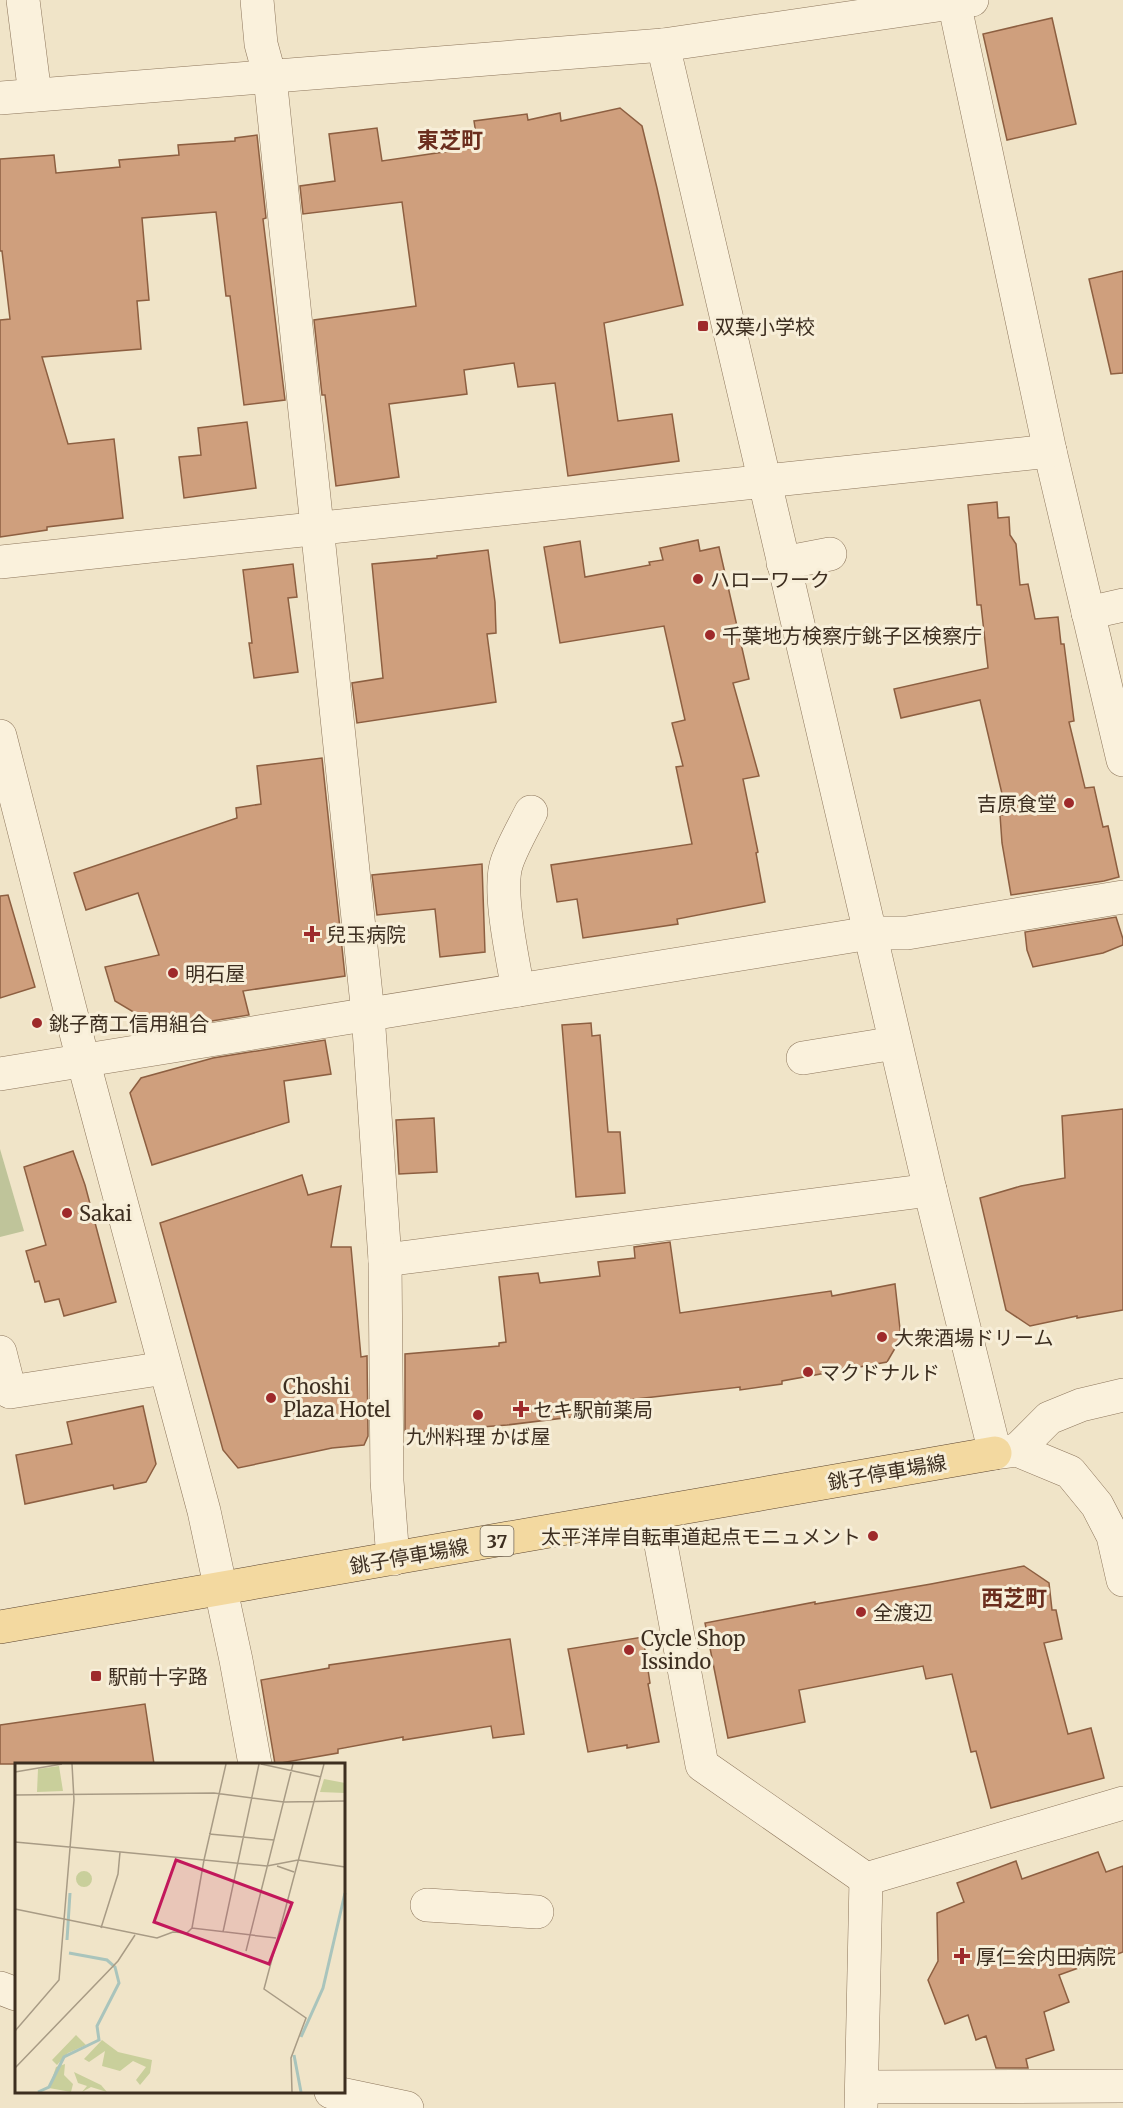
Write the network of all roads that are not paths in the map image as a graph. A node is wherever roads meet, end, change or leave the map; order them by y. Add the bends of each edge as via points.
1 (23, 0) edge
2 (257, 0) edge
3 (963, 1) edge
4 (663, 45) junction
5 (270, 77) junction
6 (35, 95) junction
7 (0, 98) edge
8 (1050, 451) junction
9 (764, 481) junction
10 (316, 528) junction
11 (830, 554) dead end
12 (0, 562) edge
13 (783, 563) junction
14 (1123, 605) edge
15 (1088, 614) junction
16 (0, 736) edge
17 (1123, 760) edge
18 (531, 812) dead end
19 (1123, 897) edge
20 (870, 933) junction
21 (518, 990) junction
22 (368, 1014) junction
23 (895, 1043) junction
24 (803, 1058) dead end
25 (82, 1060) junction
26 (0, 1074) edge
27 (930, 1190) junction
28 (385, 1260) junction
29 (0, 1352) edge
30 (165, 1368) junction
31 (1123, 1395) edge
32 (1006, 1452) junction
33 (655, 1513) junction
34 (393, 1559) junction
35 (1123, 1580) edge
36 (221, 1589) junction
37 (0, 1628) edge
38 (255, 1763) edge
39 (1123, 1803) edge
40 (866, 1878) junction
41 (427, 1905) dead end
42 (537, 1912) dead end
43 (0, 1988) edge
44 (15, 1994) edge
45 (1123, 2086) edge
46 (315, 2093) edge
47 (340, 2093) edge
48 (862, 2097) edge
49 (319, 2108) edge
50 (407, 2108) edge

1 - 6 street
2 - 5 street via 261,44
3 - 4 street
3 - 8 street
4 - 5 street
4 - 9 street
5 - 6 street
5 - 10 street
6 - 7 street
8 - 9 street
8 - 15 street
9 - 10 street
9 - 13 street
10 - 12 street
10 - 22 street
11 - 13 street
13 - 20 street
14 - 15 street
15 - 17 street
16 - 25 street
18 - 21 street via 506,862 503,878
19 - 20 street via 907,933
20 - 21 street
20 - 23 street
21 - 22 street
22 - 25 street
22 - 28 street
23 - 24 street
23 - 27 street
25 - 26 street
25 - 30 street
27 - 28 street
27 - 32 street
28 - 34 street via 387,1481
29 - 30 street via 10,1392
30 - 36 street
31 - 32 street via 1048,1418
32 - 33 main road, 銚子停車場線 / 37
32 - 35 street via 1070,1472 1097,1505 1113,1536
33 - 34 main road, 銚子停車場線 / 37
33 - 40 street via 702,1765
34 - 36 main road, 銚子停車場線 / 37
36 - 37 main road, 銚子停車場線 / 37
36 - 38 street
39 - 40 street
40 - 48 street
41 - 42 street
43 - 44 street
45 - 48 street
46 - 49 street
47 - 50 street

